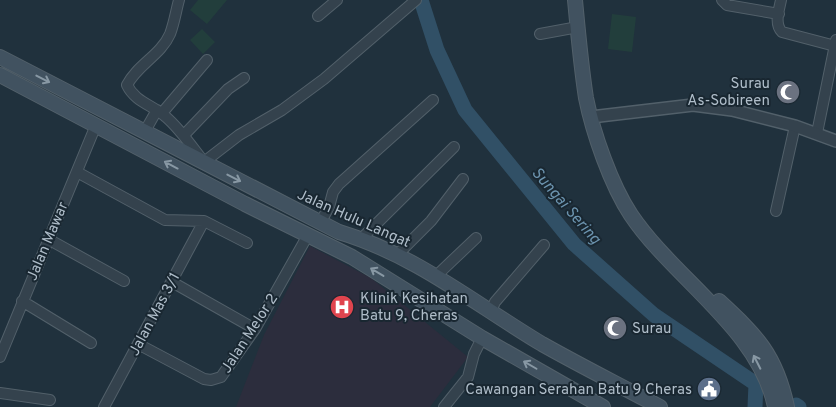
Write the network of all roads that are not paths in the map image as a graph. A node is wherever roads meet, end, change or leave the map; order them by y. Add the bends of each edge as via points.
1 (179, 0) edge
2 (337, 0) edge
3 (574, 0) edge
4 (722, 0) edge
5 (781, 0) edge
6 (408, 4) edge
7 (779, 14) junction
8 (318, 16) dead end
9 (578, 27) junction
10 (540, 34) dead end
11 (835, 43) edge
12 (0, 57) edge
13 (207, 60) dead end
14 (0, 75) edge
15 (244, 78) dead end
16 (433, 100) dead end
17 (159, 112) junction
18 (591, 117) junction
19 (96, 125) junction
20 (794, 126) junction
21 (145, 131) junction
22 (817, 133) junction
23 (184, 135) junction
24 (836, 141) edge
25 (454, 147) dead end
26 (204, 162) junction
27 (77, 172) junction
28 (463, 179) dead end
29 (776, 211) dead end
30 (204, 221) junction
31 (320, 223) junction
32 (308, 235) junction
33 (476, 238) dead end
34 (48, 239) junction
35 (361, 239) junction
36 (654, 242) junction
37 (247, 243) dead end
38 (544, 245) dead end
39 (397, 255) junction
40 (436, 276) junction
41 (124, 281) dead end
42 (172, 282) junction
43 (22, 301) junction
44 (491, 311) junction
45 (254, 329) junction
46 (482, 338) junction
47 (91, 343) dead end
48 (138, 344) junction
49 (0, 357) edge
50 (0, 393) edge
51 (50, 400) dead end
52 (105, 406) edge
53 (448, 406) edge
54 (603, 407) edge
55 (660, 407) edge
56 (775, 407) edge
57 (787, 407) edge

1 - 17 street via 170,34 161,48 132,75 127,85 132,94
2 - 8 street
3 - 9 main road
4 - 7 street via 727,5
5 - 7 street
6 - 26 street via 324,80 282,110 238,135
7 - 11 street via 782,32
9 - 10 street
9 - 18 main road
11 - 22 street
12 -> 21 main road, Jalan Hulu Langat
13 - 17 street
14 - 19 main road
15 - 23 street via 228,89
16 - 31 street via 339,184
17 - 21 street
17 - 23 street
18 - 20 street via 693,105 732,110
18 - 36 main road via 622,199
19 - 27 street, Jalan Mawar
32 -> 19 main road
20 - 22 street
20 - 29 street
21 - 26 main road, Jalan Hulu Langat
22 - 24 street
23 - 26 street
25 - 35 street
26 -> 31 main road, Jalan Hulu Langat
27 - 30 street via 164,220
27 - 34 street, Jalan Mawar
28 - 39 street via 431,221
30 - 37 street
30 - 42 street, Jalan Mas 3/1
31 - 35 main road, Jalan Hulu Langat
32 - 45 street, Jalan Melor 2
46 -> 32 main road via 374,270
33 - 40 street
34 - 41 street
34 - 43 street, Jalan Mawar
35 - 39 main road, Jalan Hulu Langat
56 -> 36 main road via 757,359 741,336
36 - 57 main road via 758,339 778,374
38 - 44 street via 495,302
39 - 40 main road, Jalan Hulu Langat
40 - 44 main road, Jalan Hulu Langat
42 - 45 street
42 - 48 street, Jalan Mas 3/1
43 - 47 street
43 - 49 street, Jalan Mawar
44 - 55 main road, Jalan Hulu Langat via 542,344
45 - 48 street, Jalan Melor 2 via 221,377 211,380
46 - 53 street via 468,377
54 -> 46 main road
48 - 52 street, Jalan Mas 3/1
50 - 51 street

